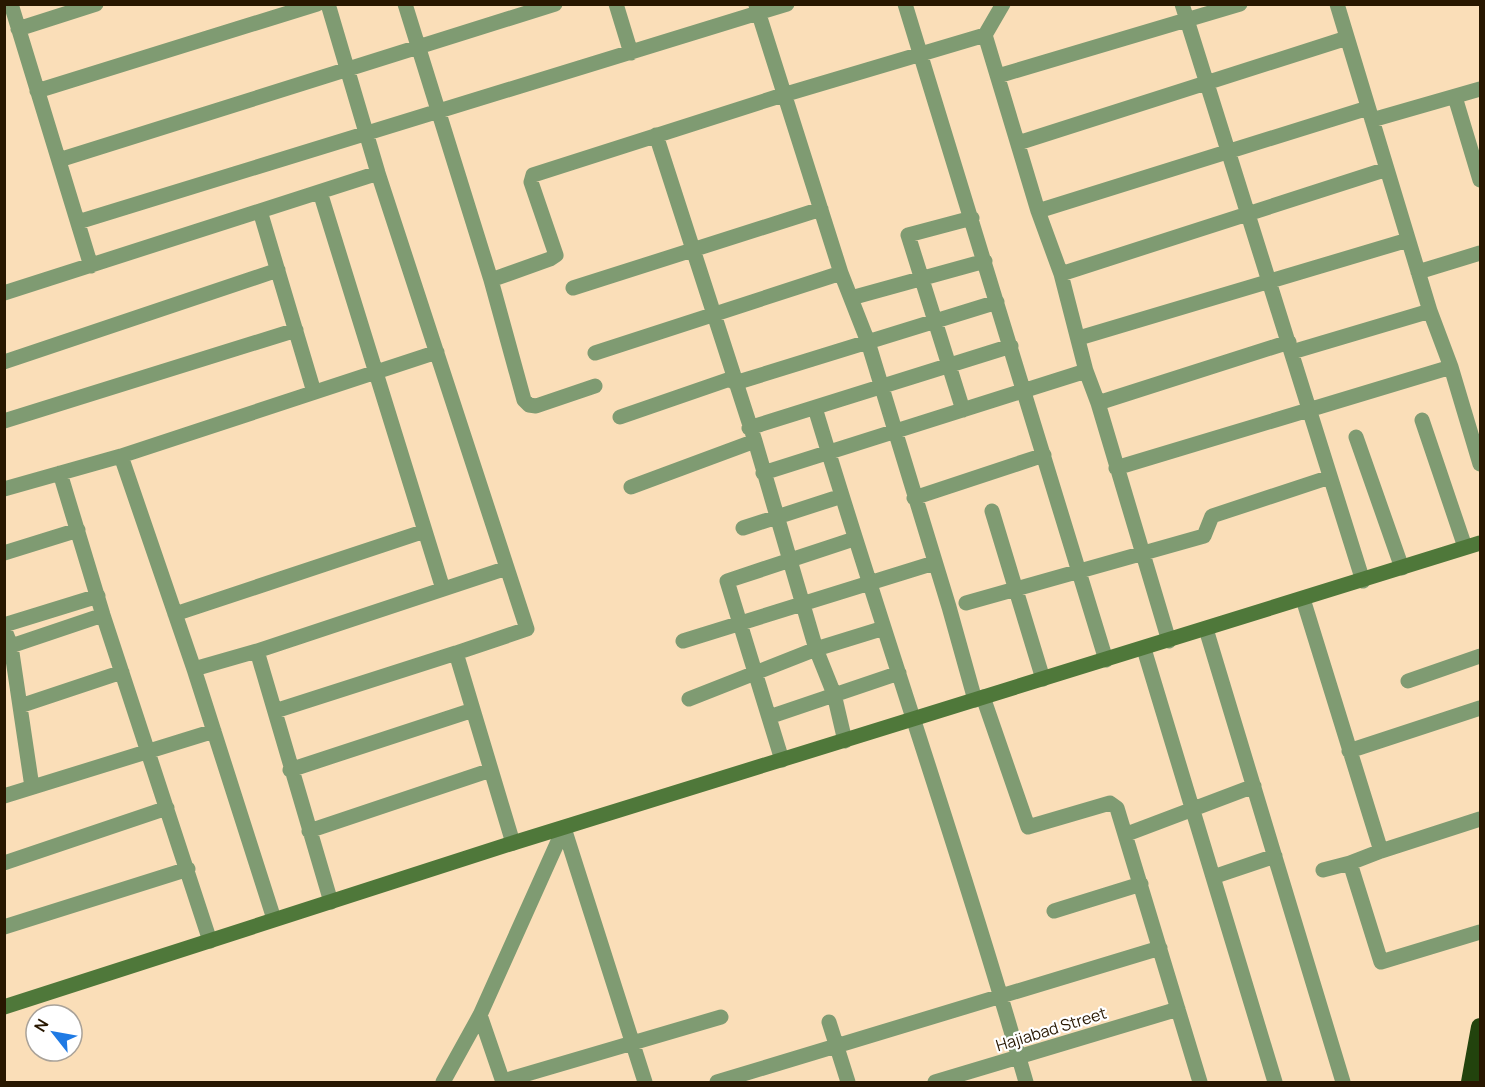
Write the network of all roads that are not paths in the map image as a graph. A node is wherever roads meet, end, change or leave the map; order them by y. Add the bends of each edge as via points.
1 (11, 4) edge
2 (96, 4) edge
3 (317, 4) edge
4 (328, 4) edge
5 (405, 4) edge
6 (555, 4) edge
7 (616, 4) edge
8 (787, 4) edge
9 (905, 4) edge
10 (1003, 4) edge
11 (1182, 4) edge
12 (1240, 4) edge
13 (1337, 4) edge
14 (757, 9) edge
15 (1187, 20) junction
16 (18, 28) junction
17 (985, 34) junction
18 (1347, 38) junction
19 (418, 47) junction
20 (920, 52) junction
21 (631, 53) junction
22 (348, 69) junction
23 (998, 76) junction
24 (1205, 83) junction
25 (1480, 89) edge
26 (38, 91) junction
27 (783, 95) junction
28 (1455, 97) junction
29 (437, 112) junction
30 (1370, 114) junction
31 (367, 133) junction
32 (656, 135) junction
33 (1018, 142) junction
34 (1229, 151) junction
35 (59, 160) junction
36 (1387, 169) junction
37 (378, 173) junction
38 (1480, 180) edge
39 (320, 192) junction
40 (821, 209) junction
41 (260, 211) junction
42 (1038, 211) junction
43 (1248, 214) junction
44 (972, 218) junction
45 (78, 222) junction
46 (1408, 240) junction
47 (693, 250) junction
48 (1480, 253) edge
49 (985, 261) junction
50 (91, 266) junction
51 (278, 270) junction
52 (1418, 272) junction
53 (841, 273) junction
54 (1061, 274) junction
55 (921, 278) junction
56 (491, 280) junction
57 (1269, 280) junction
58 (573, 288) dead end
59 (4, 293) edge
60 (851, 298) junction
61 (997, 302) junction
62 (1430, 311) junction
63 (713, 315) junction
64 (935, 322) junction
65 (296, 330) junction
66 (1079, 338) junction
67 (868, 342) junction
68 (1011, 346) junction
69 (1290, 347) junction
70 (437, 352) junction
71 (595, 353) dead end
72 (4, 362) edge
73 (948, 366) junction
74 (1451, 367) junction
75 (1086, 371) junction
76 (376, 372) junction
77 (734, 380) junction
78 (880, 385) junction
79 (595, 386) dead end
80 (1024, 391) junction
81 (314, 392) junction
82 (1098, 403) junction
83 (815, 408) junction
84 (963, 410) junction
85 (1309, 410) junction
86 (620, 417) dead end
87 (1422, 420) dead end
88 (4, 421) edge
89 (894, 431) junction
90 (752, 434) junction
91 (1356, 437) dead end
92 (828, 451) junction
93 (1044, 455) junction
94 (121, 456) junction
95 (1480, 464) edge
96 (1116, 468) junction
97 (60, 473) junction
98 (763, 473) junction
99 (1330, 477) junction
100 (631, 487) dead end
101 (4, 489) edge
102 (842, 496) junction
103 (914, 498) junction
104 (992, 511) dead end
105 (777, 517) junction
106 (743, 528) dead end
107 (78, 530) junction
108 (425, 531) junction
109 (854, 539) junction
110 (1480, 543) edge
111 (1465, 548) junction
112 (4, 553) edge
113 (1142, 554) junction
114 (790, 562) junction
115 (934, 563) junction
116 (507, 567) junction
117 (1402, 568) junction
118 (1079, 572) junction
119 (1363, 581) junction
120 (869, 584) junction
121 (1016, 588) junction
122 (443, 589) junction
123 (98, 596) junction
124 (1303, 600) junction
125 (966, 603) dead end
126 (804, 604) junction
127 (176, 614) junction
128 (103, 615) junction
129 (741, 623) junction
130 (4, 626) edge
131 (884, 628) junction
132 (1206, 630) junction
133 (683, 641) dead end
134 (1169, 641) junction
135 (11, 646) junction
136 (816, 649) junction
137 (1144, 649) junction
138 (257, 651) junction
139 (456, 653) junction
140 (1480, 656) edge
141 (1106, 660) junction
142 (194, 669) junction
143 (122, 672) junction
144 (756, 672) junction
145 (898, 673) junction
146 (1043, 679) junction
147 (1408, 681) dead end
148 (834, 694) junction
149 (979, 698) junction
150 (689, 699) dead end
151 (20, 706) junction
152 (1480, 708) edge
153 (473, 710) junction
154 (275, 711) junction
155 (769, 717) junction
156 (914, 720) junction
157 (214, 731) junction
158 (845, 741) junction
159 (1349, 751) junction
160 (149, 752) junction
161 (782, 760) junction
162 (290, 770) junction
163 (491, 770) junction
164 (1254, 786) junction
165 (32, 787) junction
166 (4, 796) edge
167 (167, 808) junction
168 (1193, 810) junction
169 (1480, 819) edge
170 (564, 828) junction
171 (309, 831) junction
172 (1127, 834) junction
173 (513, 843) junction
174 (1381, 851) junction
175 (1275, 856) junction
176 (4, 863) edge
177 (1350, 863) junction
178 (188, 869) junction
179 (1323, 870) dead end
180 (1213, 877) junction
181 (1141, 885) junction
182 (331, 902) junction
183 (1054, 911) dead end
184 (274, 919) junction
185 (4, 927) edge
186 (1480, 932) edge
187 (210, 941) junction
188 (1160, 948) junction
189 (1001, 996) junction
190 (4, 1007) edge
191 (1178, 1009) junction
192 (480, 1015) junction
193 (721, 1017) dead end
194 (830, 1022) dead end
195 (1480, 1027) edge
196 (632, 1043) junction
197 (836, 1045) junction
198 (1019, 1058) junction
199 (503, 1082) edge
200 (443, 1083) edge
201 (645, 1083) edge
202 (717, 1083) edge
203 (848, 1083) edge
204 (935, 1083) edge
205 (1026, 1083) edge
206 (1200, 1083) edge
207 (1275, 1083) edge
208 (1343, 1083) edge
209 (1470, 1083) edge

1 - 16 street
2 - 16 street
3 - 26 street
4 - 22 street
5 - 19 street
6 - 19 street
7 - 21 street
8 - 14 street
9 - 20 street
10 - 17 street
11 - 15 street
12 - 15 street
13 - 18 street
14 - 21 street
14 - 27 street
15 - 23 street
15 - 24 street
16 - 26 street
17 - 20 street
17 - 23 street
18 - 24 street
18 - 30 street
19 - 22 street
19 - 29 street
20 - 27 street
20 - 44 street
21 - 29 street
22 - 31 street
22 - 35 street
23 - 33 street
24 - 33 street
24 - 34 street
25 - 28 street
26 - 35 street
27 - 32 street
27 - 40 street
28 - 30 street
28 - 38 street
29 - 31 street
29 - 56 street
30 - 34 street
30 - 36 street
31 - 37 street
31 - 45 street
32 - 47 street
32 - 56 street via 533,175 531,182 556,255
33 - 42 street
34 - 42 street
34 - 43 street
35 - 45 street
36 - 43 street
36 - 46 street
37 - 39 street
37 - 70 street
39 - 41 street
39 - 76 street
40 - 47 street
40 - 53 street
41 - 50 street
41 - 51 street
42 - 54 street
43 - 54 street
43 - 57 street
44 - 49 street
44 - 55 street via 908,235
45 - 50 street
46 - 52 street
46 - 57 street
47 - 58 street
47 - 63 street
48 - 52 street
49 - 55 street
49 - 61 street
50 - 59 street
51 - 65 street
51 - 72 street
52 - 62 street
53 - 60 street
53 - 63 street
54 - 66 street
55 - 60 street
55 - 64 street
56 - 79 street via 524,400 536,406
57 - 66 street
57 - 69 street
60 - 67 street
61 - 64 street
61 - 68 street
62 - 69 street
62 - 74 street
63 - 71 street
63 - 77 street
64 - 67 street
64 - 73 street
65 - 81 street
65 - 88 street
66 - 75 street
67 - 77 street
67 - 78 street
68 - 73 street
68 - 80 street
69 - 82 street
69 - 85 street
70 - 76 street
70 - 116 street
73 - 78 street
73 - 84 street
74 - 85 street
74 - 95 street
75 - 80 street
75 - 82 street
76 - 81 street
76 - 108 street
77 - 86 street
77 - 90 street
78 - 83 street
78 - 89 street
80 - 84 street
80 - 93 street
81 - 94 street
82 - 96 street
83 - 90 street
83 - 92 street
84 - 89 street
85 - 96 street
85 - 99 street
87 - 111 street
89 - 92 street
89 - 103 street
90 - 98 street
90 - 100 street
91 - 117 street
92 - 98 street
92 - 102 street
93 - 103 street
93 - 118 street
94 - 97 street
94 - 127 street
96 - 113 street
97 - 101 street
97 - 107 street
98 - 105 street
99 - 113 street via 1212,516 1204,536
99 - 119 street
102 - 105 street
102 - 109 street
103 - 115 street
104 - 121 street
105 - 106 street
105 - 114 street
107 - 112 street
107 - 123 street
108 - 122 street
108 - 127 street
109 - 114 street
109 - 120 street
110 - 111 street
111 - 117 street
113 - 118 street
113 - 134 street
114 - 126 street
114 - 129 street via 728,581
115 - 120 street
115 - 149 street
116 - 122 street
116 - 139 street via 527,629
117 - 119 street
118 - 121 street
118 - 141 street
119 - 124 street
120 - 126 street
120 - 131 street
121 - 125 street
121 - 146 street
122 - 138 street
123 - 128 street
123 - 130 street
124 - 132 street
124 - 159 street
126 - 129 street
126 - 136 street
127 - 142 street
128 - 135 street
128 - 143 street
129 - 133 street
129 - 144 street
130 - 135 street
131 - 136 street
131 - 145 street
132 - 134 street
132 - 164 street
134 - 137 street
135 - 151 street
136 - 144 street
136 - 148 street
137 - 141 street
137 - 168 street
138 - 142 street
138 - 154 street
139 - 153 street
139 - 154 street
140 - 147 street
141 - 146 street
142 - 157 street
143 - 151 street
143 - 160 street
144 - 150 street
144 - 155 street
145 - 148 street
145 - 156 street
146 - 149 street
148 - 155 street
148 - 158 street
149 - 156 street
149 - 172 street via 1028,827 1110,803 1117,808
151 - 165 street
152 - 159 street
153 - 162 street
153 - 163 street
154 - 162 street
155 - 161 street
156 - 158 street
156 - 189 street
157 - 160 street
157 - 184 street
158 - 161 street
159 - 174 street
160 - 165 street
160 - 167 street
161 - 170 street
162 - 171 street
163 - 171 street
163 - 173 street
164 - 168 street
164 - 175 street
165 - 166 street
167 - 176 street
167 - 178 street
168 - 172 street
168 - 180 street
169 - 174 street
170 - 173 street
170 - 192 street
170 - 196 street
171 - 182 street
172 - 181 street
173 - 182 street
174 - 177 street
175 - 180 street
175 - 208 street
177 - 179 street
177 - 186 street via 1382,962
178 - 185 street
178 - 187 street
180 - 207 street
181 - 183 street
181 - 188 street
182 - 184 street
184 - 187 street
187 - 190 street
188 - 189 street
188 - 191 street
189 - 197 street
189 - 198 street
191 - 198 street, Hajiabad Street
191 - 206 street
192 - 199 street
192 - 200 street
193 - 196 street
194 - 197 street
195 - 209 highway
196 - 199 street
196 - 201 street
197 - 202 street
197 - 203 street
198 - 204 street, Hajiabad Street
198 - 205 street

